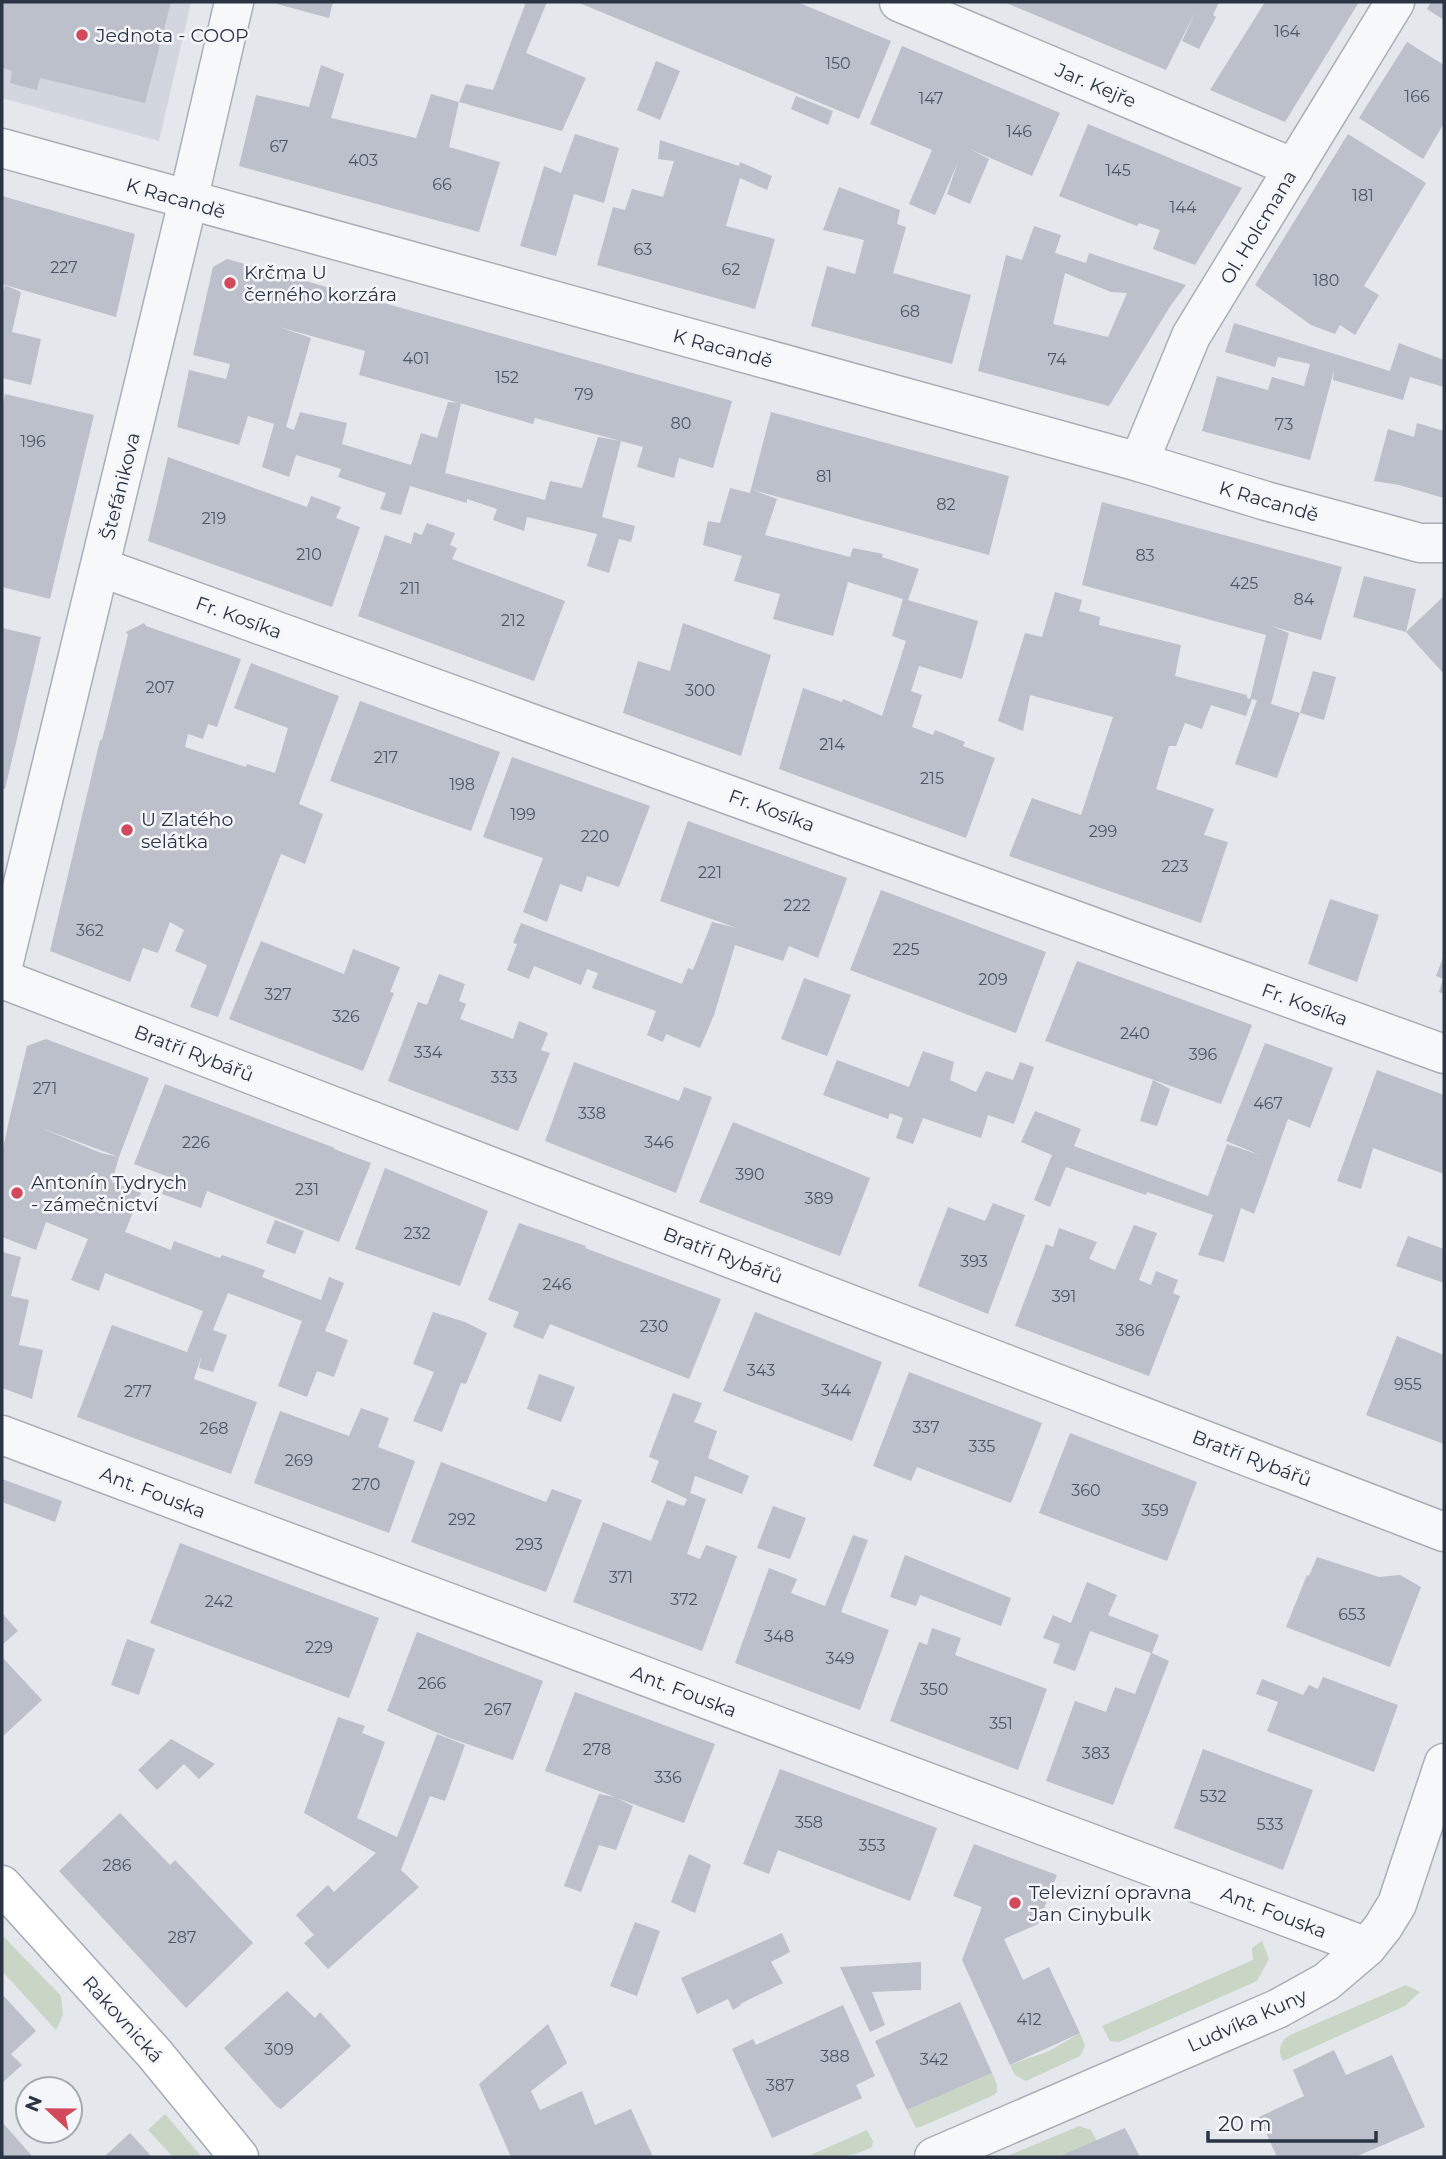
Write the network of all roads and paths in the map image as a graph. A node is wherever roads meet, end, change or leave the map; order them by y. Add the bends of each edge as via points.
1 (234, 2) edge
2 (899, 2) edge
3 (1395, 2) edge
4 (2, 148) edge
5 (1294, 168) junction
6 (188, 201) junction
7 (1139, 462) junction
8 (1444, 543) edge
9 (100, 567) junction
10 (2, 970) edge
11 (2, 979) edge
12 (1444, 1054) edge
13 (2, 1435) edge
14 (1444, 1532) edge
15 (1444, 1763) edge
16 (2, 1885) edge
17 (1367, 1947) junction
18 (239, 2157) edge
19 (934, 2157) edge

1 - 6 street, Štefánikova
2 - 5 street, Jar. Kejře
3 - 5 street, Ol. Holcmana
4 - 6 street, K Racandě
5 - 7 street, Ol. Holcmana via 1191,336
6 - 7 street, K Racandě
6 - 9 street, Štefánikova
7 - 8 street, K Racandě via 1420,543
9 - 10 street, Štefánikova
9 - 12 street, Fr. Kosíka
11 - 14 street, Bratří Rybářů
13 - 17 street, Ant. Fouska
15 - 17 street, Ludvíka Kuny via 1397,1904
16 - 18 main road, Rakovnická via 169,2071
17 - 19 street, Ludvíka Kuny via 1302,1997

